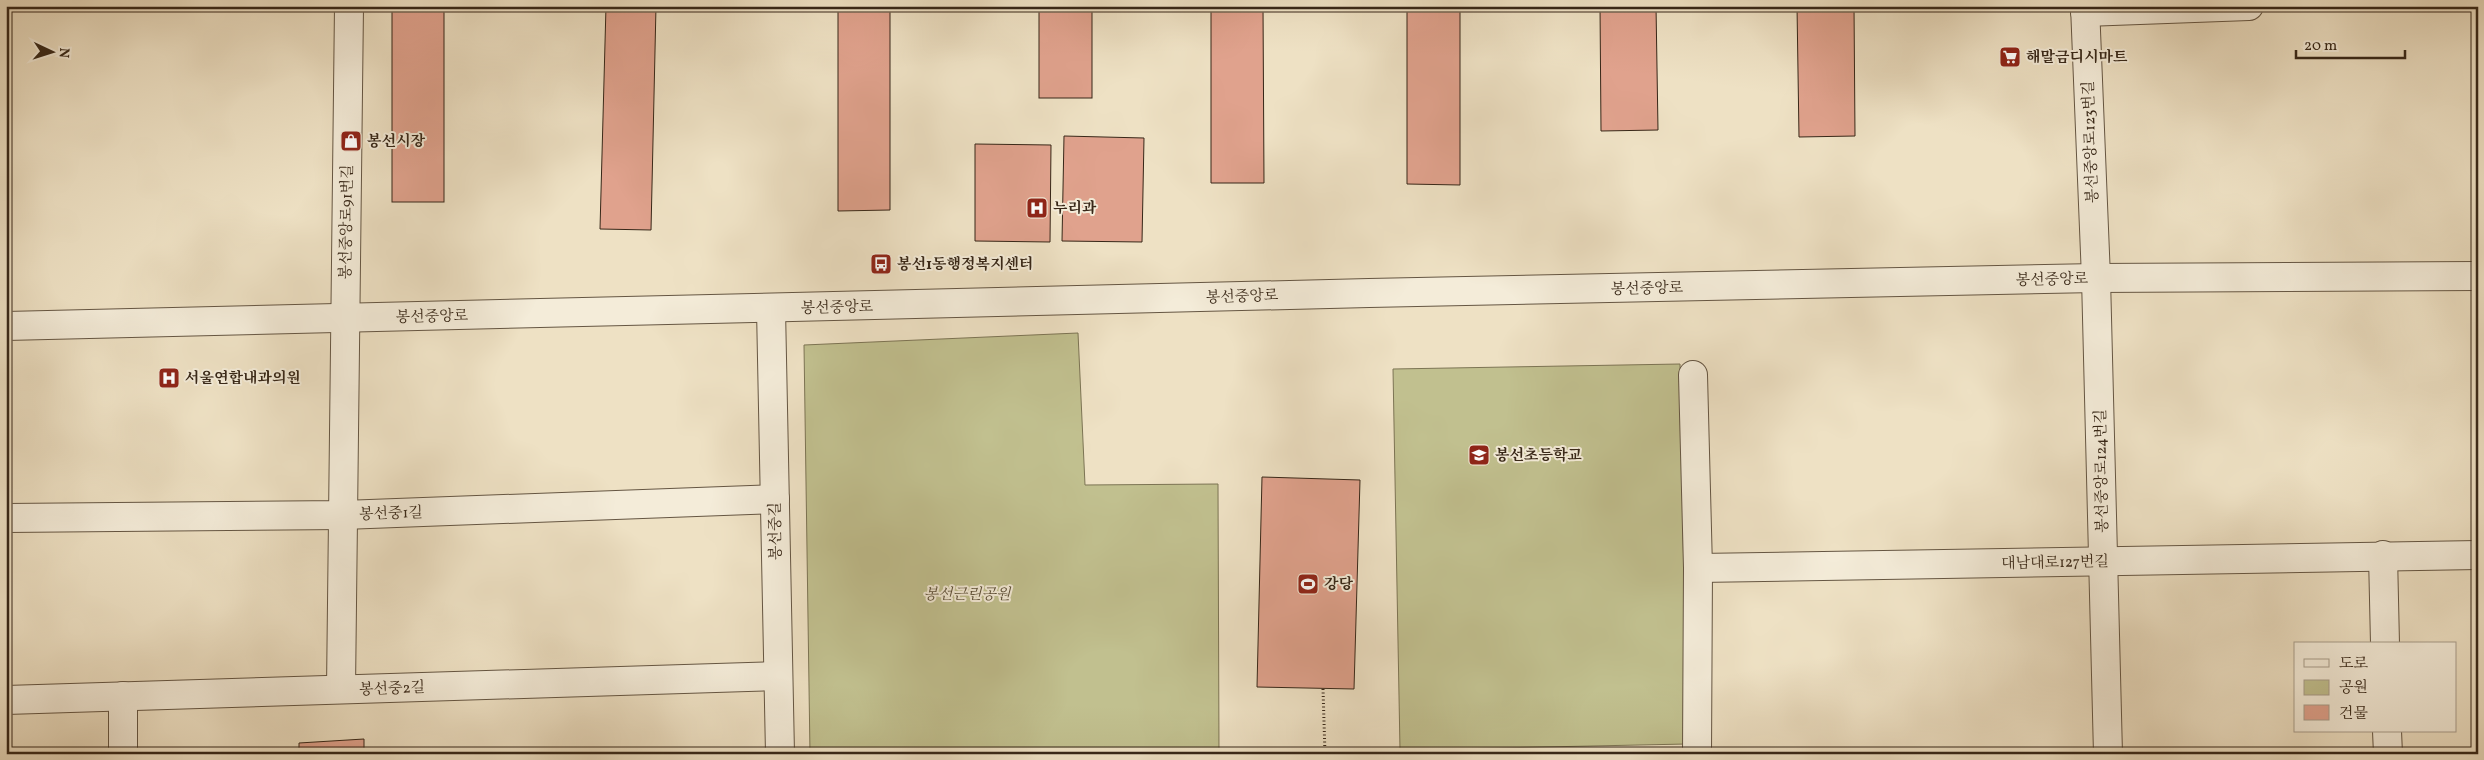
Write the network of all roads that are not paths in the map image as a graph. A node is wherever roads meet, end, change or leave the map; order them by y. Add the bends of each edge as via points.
1 (349, 6) edge
2 (2248, 6) edge
3 (2085, 9) edge
4 (2478, 276) edge
5 (2096, 278) junction
6 (771, 308) junction
7 (345, 318) junction
8 (6, 326) edge
9 (1693, 375) dead end
10 (775, 499) junction
11 (343, 515) junction
12 (6, 518) edge
13 (2383, 555) junction
14 (2478, 555) edge
15 (2103, 561) junction
16 (1698, 568) junction
17 (2385, 642) edge
18 (778, 676) junction
19 (341, 690) junction
20 (123, 696) junction
21 (6, 700) edge
22 (2387, 732) edge
23 (123, 754) edge
24 (780, 754) edge
25 (1697, 754) edge
26 (2108, 754) edge
27 (2388, 754) edge

1 - 7 street, 봉선중앙로91번길
2 - 3 street
3 - 5 street, 봉선중앙로123번길
4 - 5 street, 봉선중앙로
5 - 6 street, 봉선중앙로
5 - 15 street, 봉선중앙로124번길
6 - 7 street, 봉선중앙로
6 - 10 street, 봉선중길
7 - 8 street, 봉선중앙로
7 - 11 street, 봉선중앙로91번길
9 - 16 street
10 - 11 street, 봉선중1길
10 - 18 street, 봉선중길
11 - 12 street, 봉선중1길
11 - 19 street, 봉선중앙로91번길
13 - 14 street, 대남대로127번길
13 - 15 street, 대남대로127번길
13 - 17 street
15 - 16 street, 대남대로127번길
15 - 26 street, 봉선중앙로124번길
16 - 25 street
18 - 19 street, 봉선중2길
18 - 24 street, 봉선중길
19 - 20 street, 봉선중2길
20 - 21 street, 봉선중2길
20 - 23 street
22 - 27 street

